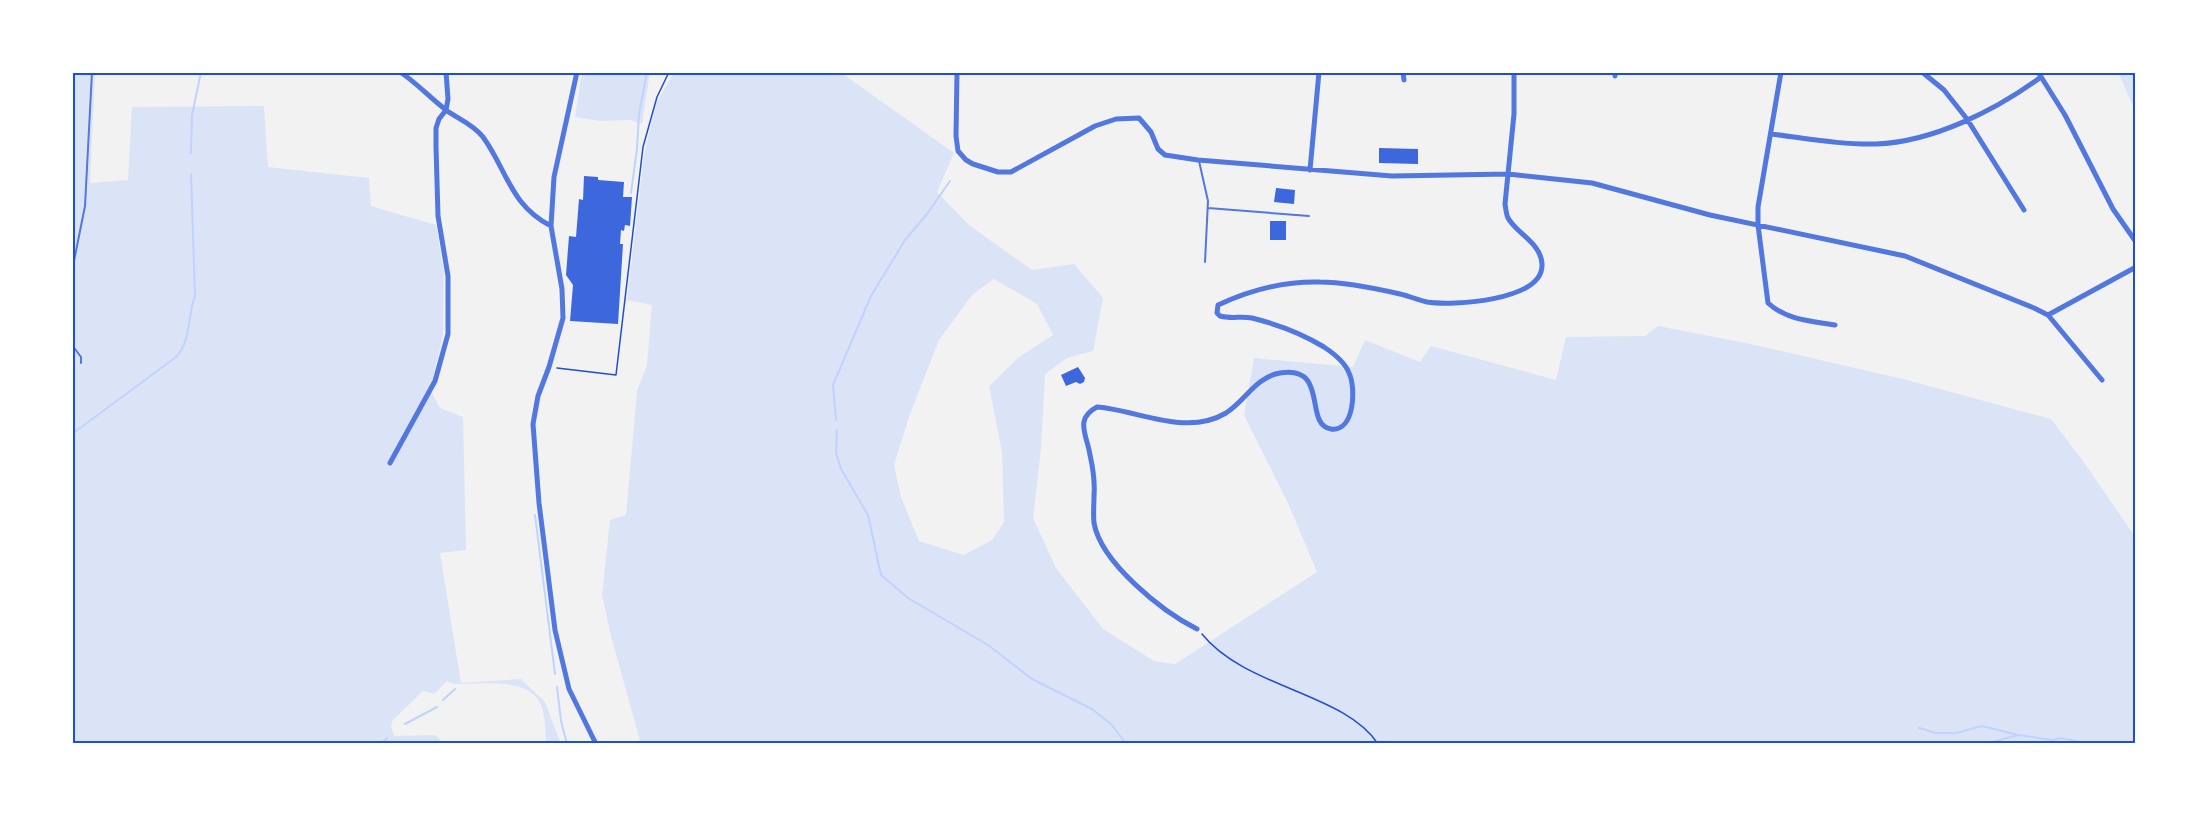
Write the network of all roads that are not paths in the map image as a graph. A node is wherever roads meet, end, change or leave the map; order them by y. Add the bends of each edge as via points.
1 (92, 72) edge
2 (400, 72) edge
3 (446, 72) edge
4 (577, 72) edge
5 (957, 72) edge
6 (1319, 72) edge
7 (1404, 72) edge
8 (1514, 72) edge
9 (1780, 72) edge
10 (1922, 72) edge
11 (2039, 74) edge
12 (1404, 80) dead end
13 (446, 110) junction
14 (1966, 119) junction
15 (1771, 134) junction
16 (1198, 160) junction
17 (1310, 170) junction
18 (1508, 174) junction
19 (1208, 208) junction
20 (2024, 210) dead end
21 (1309, 216) dead end
22 (1758, 225) junction
23 (551, 226) junction
24 (2136, 242) edge
25 (1204, 262) dead end
26 (2136, 267) edge
27 (72, 271) edge
28 (2048, 315) junction
29 (1835, 325) dead end
30 (72, 345) edge
31 (81, 363) dead end
32 (2102, 380) dead end
33 (390, 464) dead end
34 (1197, 629) road end
35 (596, 744) edge

1 - 27 lane via 86,206
2 - 13 street
3 - 13 street
4 - 23 street via 554,177
5 - 16 street via 958,151 966,160 998,172 1011,172 1095,126 1116,119 1139,118 1165,155
6 - 17 street
7 - 12 street
8 - 18 street
9 - 15 street
10 - 14 street via 1944,90
11 - 14 street via 1999,103
11 - 24 street via 2065,115 2113,209
13 - 23 street via 475,128 525,208
13 - 33 street via 436,128 436,147 438,216 448,276 448,334 435,381
14 - 15 street via 1923,137 1877,144
14 - 20 street
15 - 22 street
16 - 17 street
16 - 19 lane
17 - 18 street via 1392,176
18 - 22 street via 1592,183
18 - 34 street via 1507,216 1540,255 1543,266 1530,287 1489,300 1427,302 1347,284 1302,282 1262,288 1218,304 1220,316 1251,318 1276,326 1308,338 1339,358 1349,372 1354,397 1343,425 1331,429 1324,426 1311,384 1295,372 1265,378 1227,413 1197,424 1115,408 1097,407 1086,414 1083,421 1091,456 1094,523 1099,539 1135,585 1166,612
19 - 21 lane
19 - 25 lane
22 - 28 street via 1905,256
22 - 29 street via 1768,303 1787,316
23 - 35 street via 563,318 533,424 539,503 564,671
26 - 28 street
28 - 32 street
30 - 31 lane

